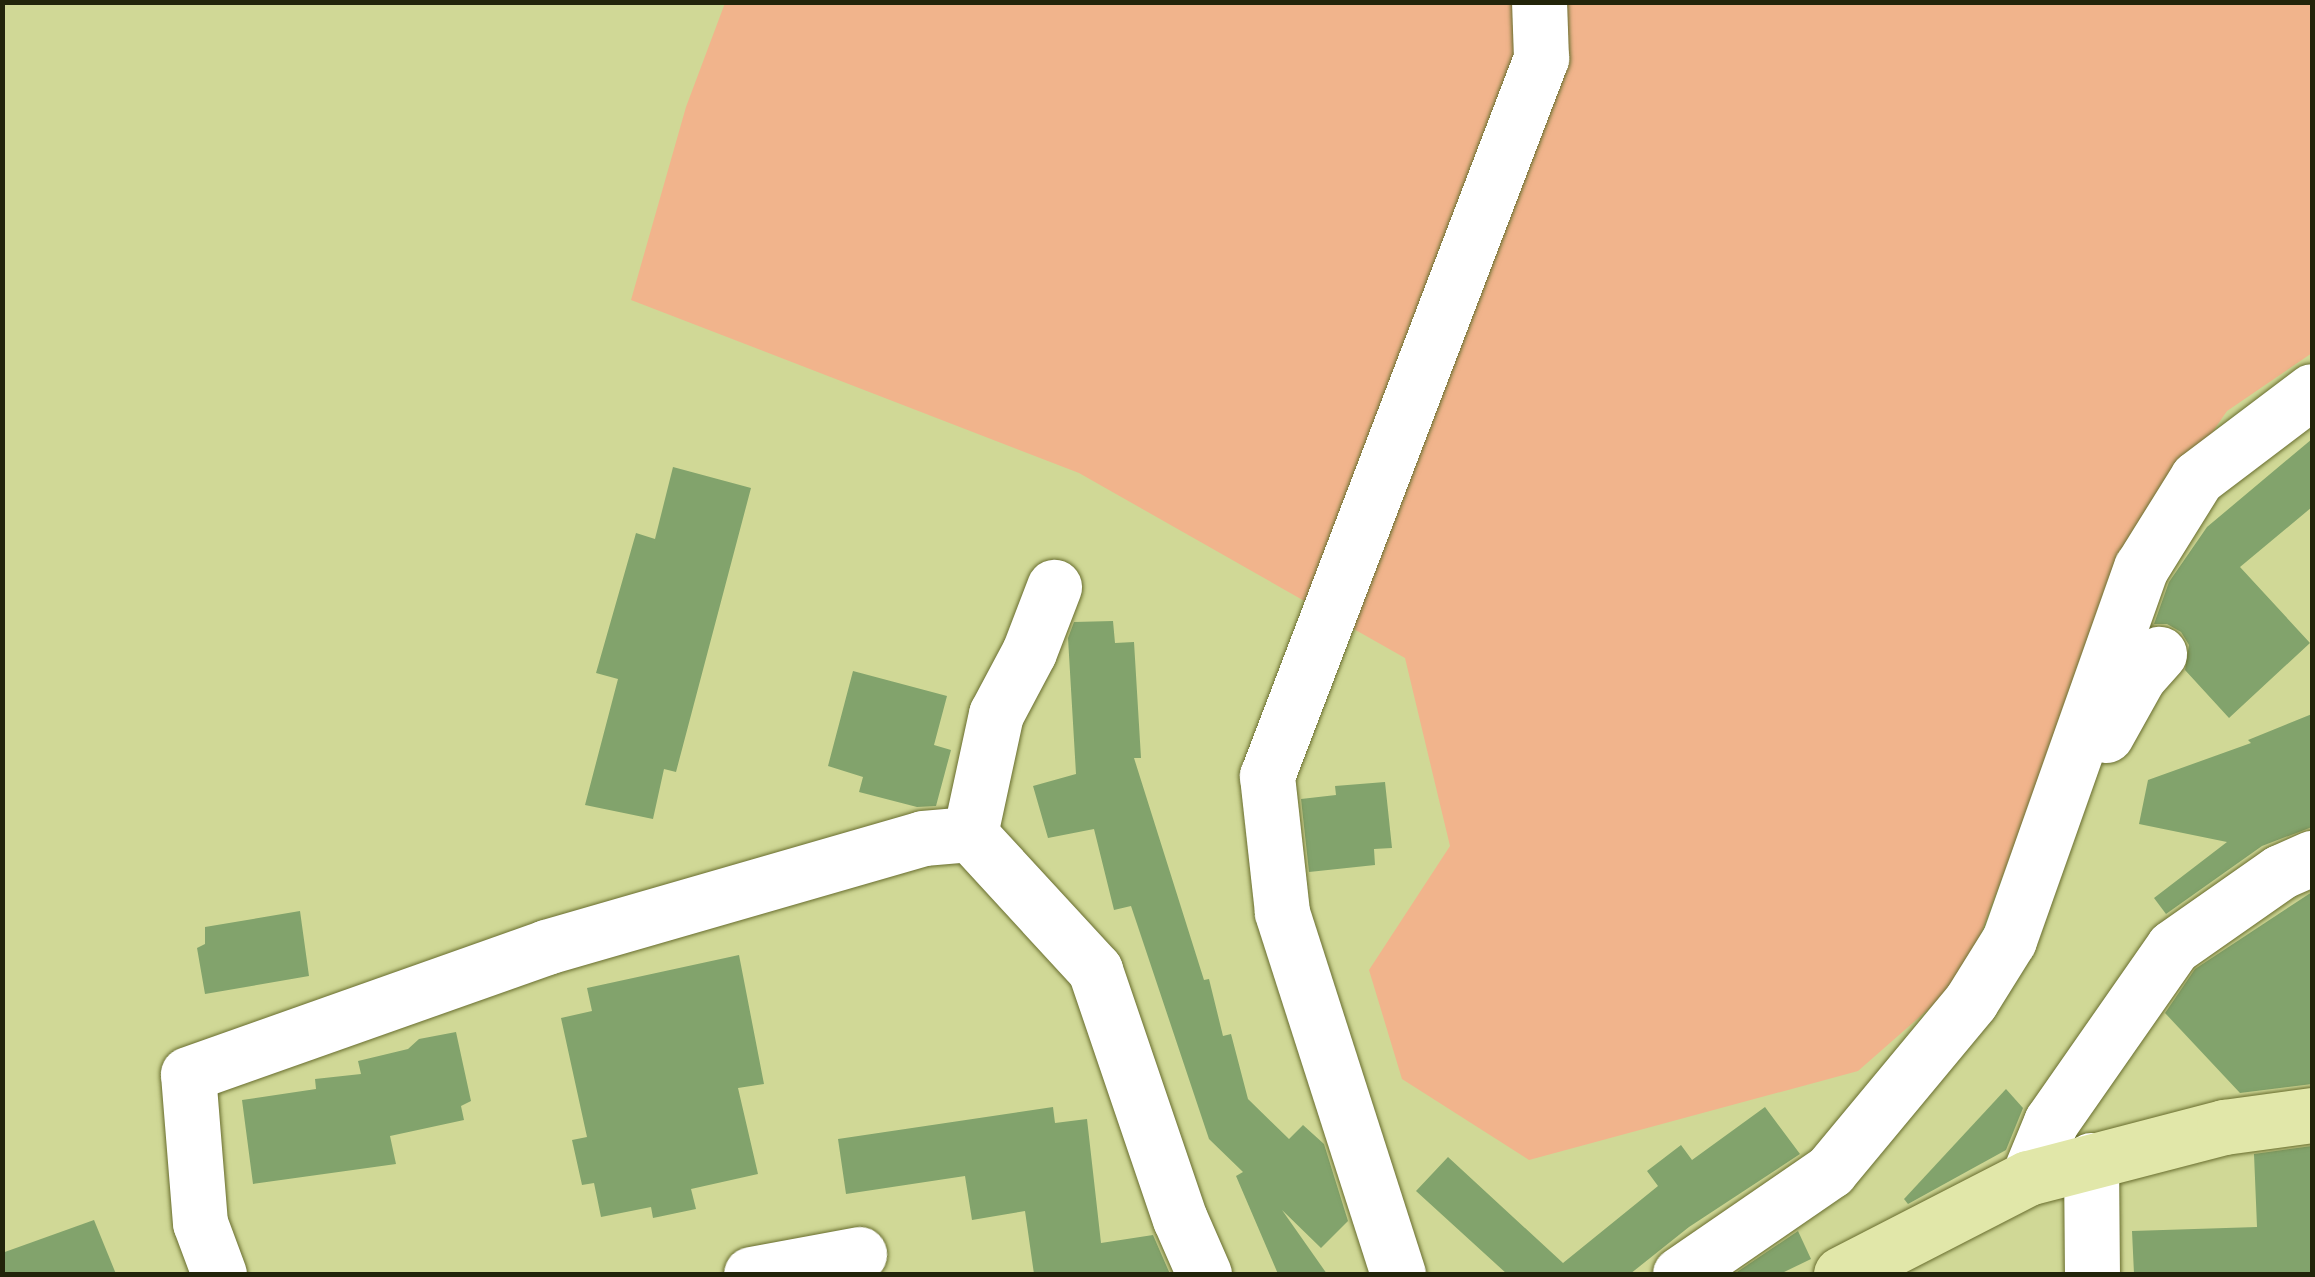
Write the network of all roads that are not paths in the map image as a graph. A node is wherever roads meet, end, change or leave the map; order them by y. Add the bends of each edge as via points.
1 (1540, 2) edge
2 (2312, 391) edge
3 (1054, 587) dead end
4 (2158, 654) dead end
5 (2063, 782) junction
6 (970, 834) junction
7 (2312, 858) edge
8 (2312, 1115) edge
9 (2091, 1160) junction
10 (2028, 1178) junction
11 (859, 1254) dead end
12 (218, 1274) edge
13 (751, 1274) edge
14 (1204, 1274) edge
15 (1398, 1274) edge
16 (1680, 1274) edge
17 (1840, 1274) edge
18 (2092, 1274) edge

1 - 15 street via 1541,58 1267,776 1282,912
2 - 5 street via 2197,478 2140,568
3 - 6 street via 996,714
4 - 5 street via 2106,736
5 - 16 street via 2009,940 1971,1001 1830,1171
6 - 12 street via 924,838 546,947 188,1074 200,1222
6 - 14 street via 1096,970
7 - 10 street via 2280,872 2173,947 2051,1122
8 - 9 main road
9 - 10 main road
9 - 18 street
10 - 17 main road
11 - 13 street

